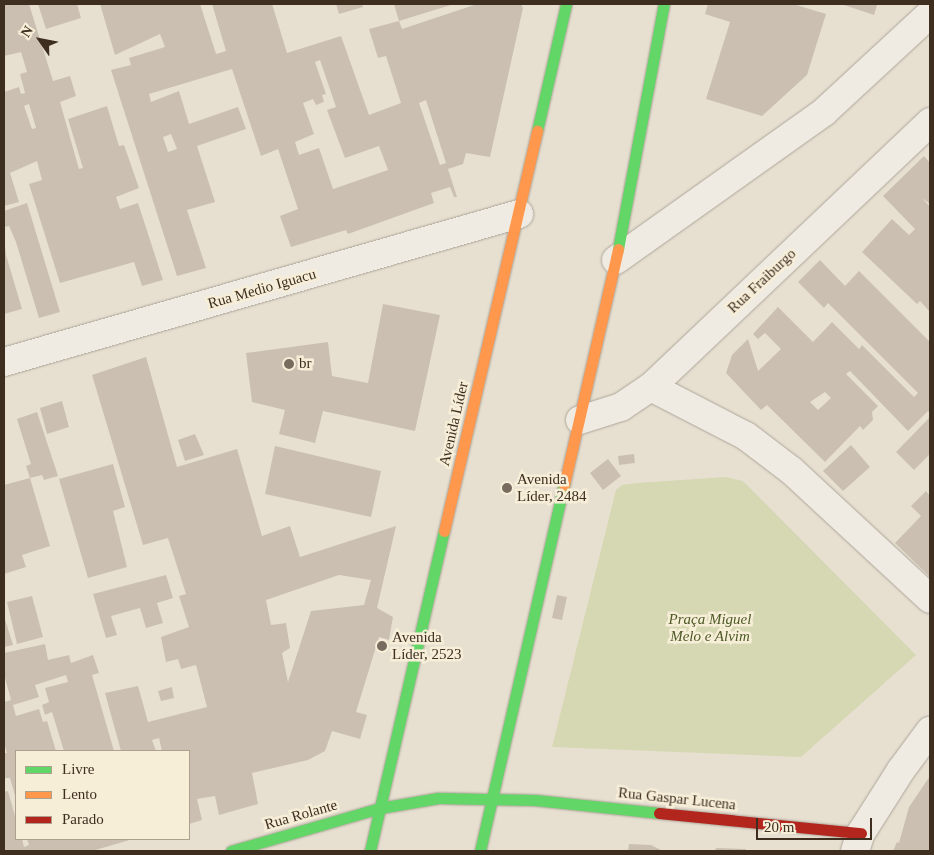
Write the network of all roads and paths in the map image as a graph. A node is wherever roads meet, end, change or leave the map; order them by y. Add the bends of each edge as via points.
1 (566, 4) edge
2 (664, 4) edge
3 (930, 14) edge
4 (930, 122) edge
5 (519, 214) junction
6 (616, 260) junction
7 (4, 362) edge
8 (651, 387) junction
9 (580, 420) junction
10 (930, 600) edge
11 (930, 731) edge
12 (490, 797) junction
13 (380, 808) junction
14 (858, 842) edge
15 (231, 851) edge
16 (370, 851) edge
17 (480, 851) edge

1 - 5 main road, Avenida Líder
2 - 6 main road
3 - 6 street via 824,112
4 - 8 street, Rua Fraiburgo
5 - 7 street, Rua Medio Iguacu
5 - 13 main road, Avenida Líder
6 - 9 main road
8 - 9 street, Rua Fraiburgo via 621,407
8 - 10 street via 746,436 792,471
9 - 12 main road
11 - 14 street via 900,770
12 - 13 main road, Rua Gaspar Lucena via 438,798
12 - 14 main road, Rua Gaspar Lucena
12 - 17 main road
13 - 15 main road, Rua Rolante
13 - 16 main road, Avenida Líder

